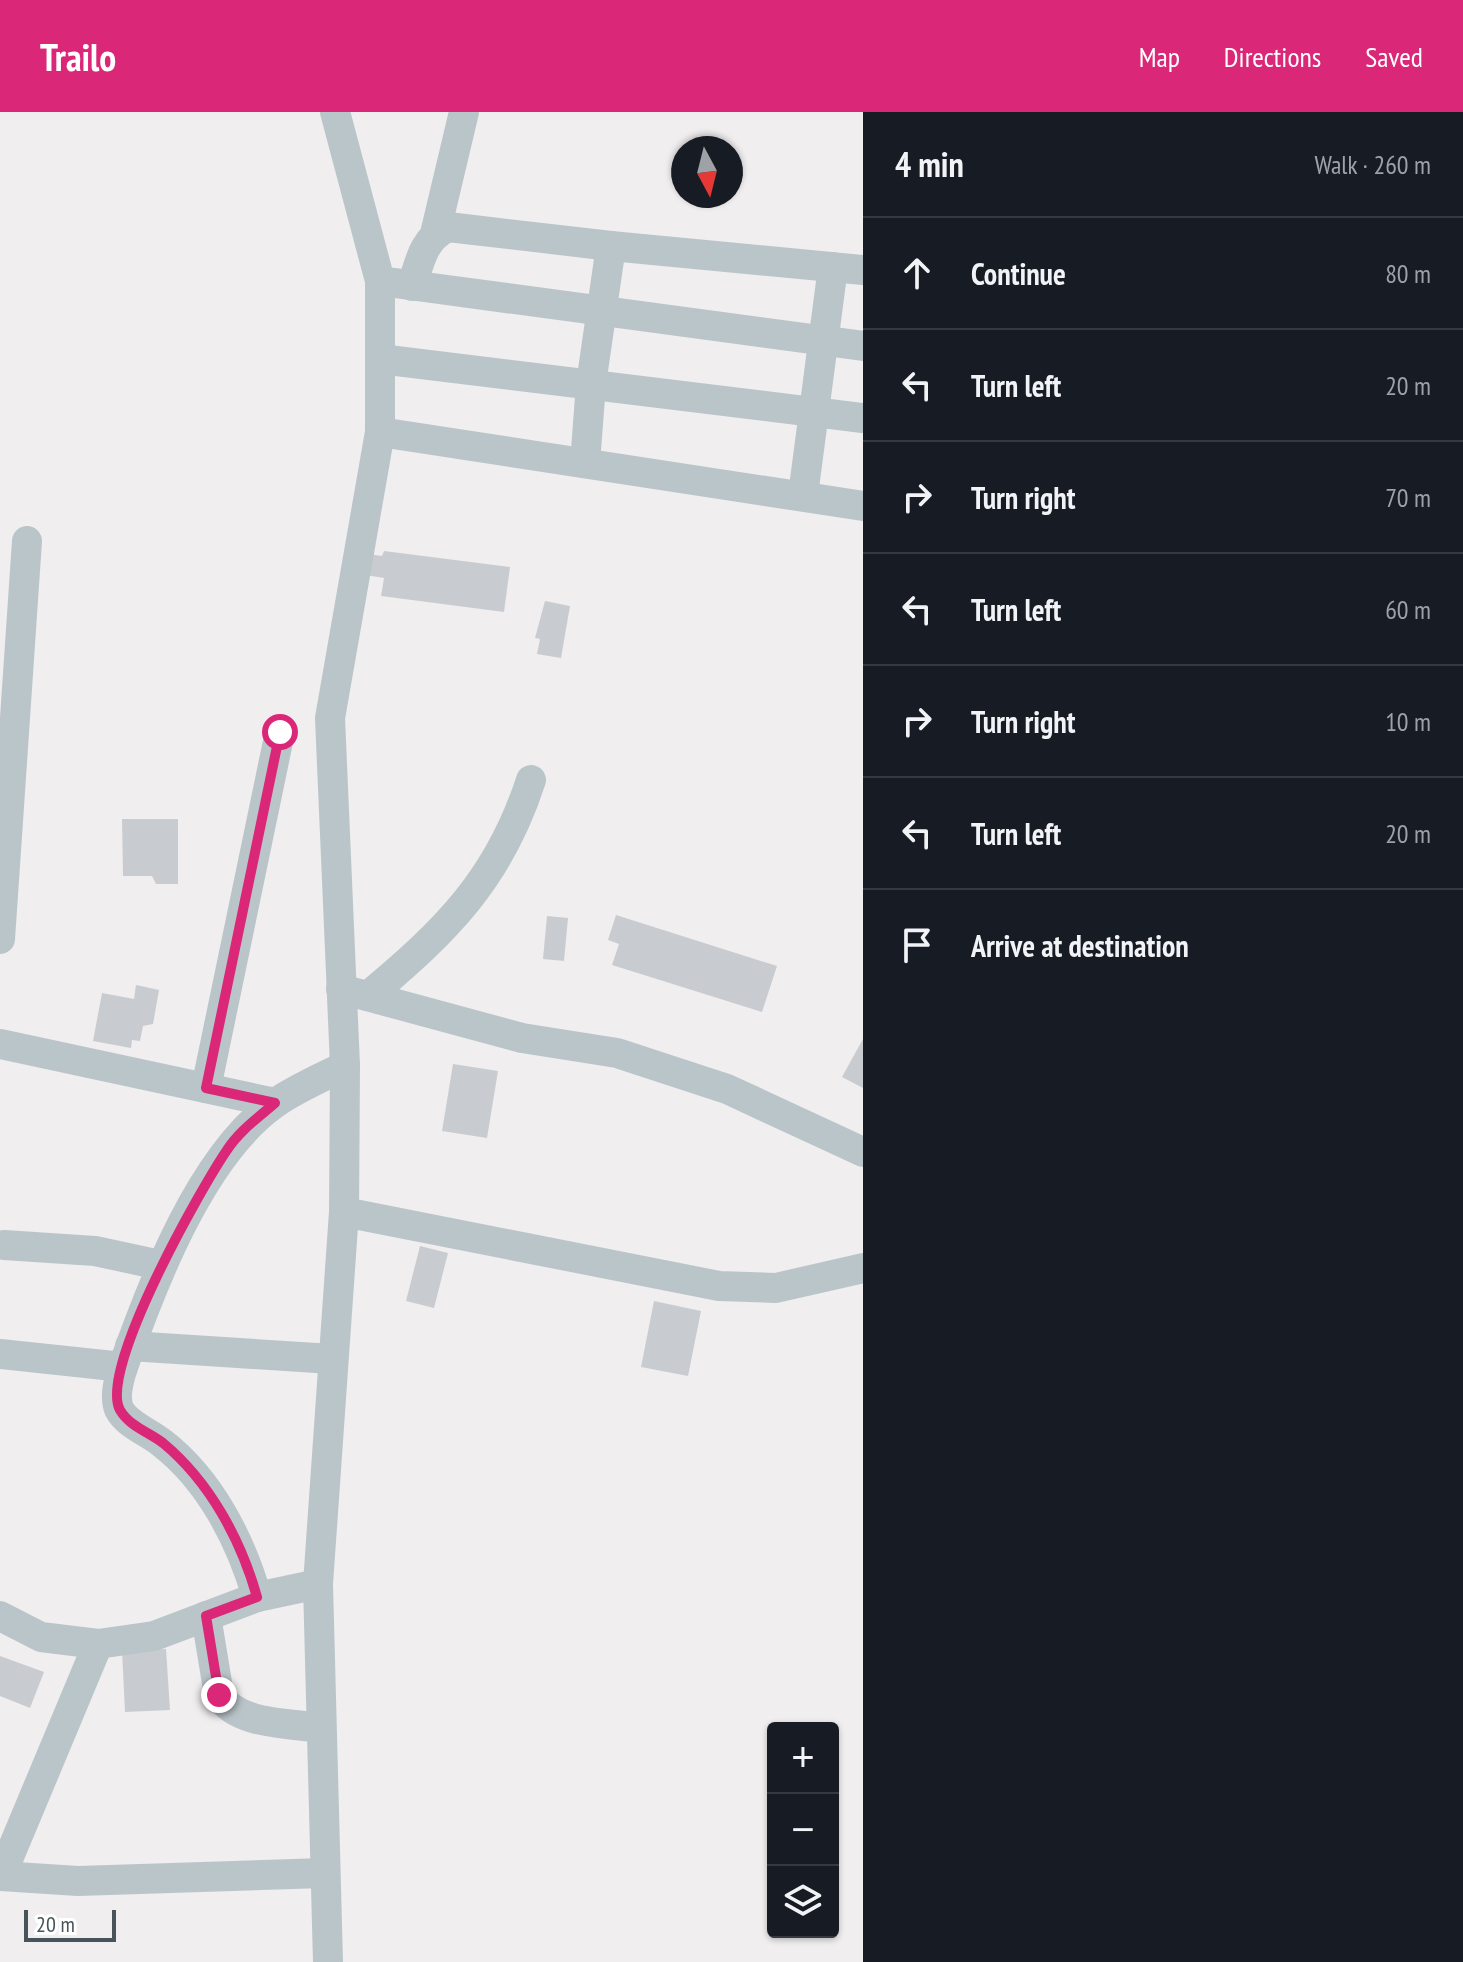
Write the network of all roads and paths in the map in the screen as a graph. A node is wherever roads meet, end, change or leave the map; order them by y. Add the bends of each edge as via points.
1 (335, 112) edge
2 (464, 112) edge
3 (435, 234) junction
4 (611, 246) junction
5 (848, 268) edge
6 (380, 281) junction
7 (412, 286) junction
8 (602, 313) junction
9 (823, 343) junction
10 (863, 346) edge
11 (380, 359) junction
12 (591, 384) junction
13 (816, 415) junction
14 (863, 418) edge
15 (380, 432) junction
16 (585, 463) junction
17 (803, 495) junction
18 (863, 506) edge
19 (27, 541) dead end
20 (8, 698) edge
21 (280, 732) dead end
22 (531, 780) dead end
23 (0, 939) edge
24 (355, 992) junction
25 (0, 1044) edge
26 (345, 1066) junction
27 (206, 1088) junction
28 (275, 1103) junction
29 (863, 1152) edge
30 (344, 1212) junction
31 (4, 1245) dead end
32 (160, 1265) junction
33 (863, 1268) edge
34 (0, 1354) edge
35 (126, 1356) junction
36 (332, 1359) junction
37 (318, 1584) junction
38 (257, 1597) junction
39 (0, 1616) edge
40 (206, 1616) junction
41 (98, 1644) junction
42 (321, 1728) junction
43 (324, 1873) junction
44 (1, 1876) edge
45 (328, 1962) edge

1 - 6 street
2 - 3 street
3 - 4 street via 448,227 464,228
3 - 7 street via 424,248
4 - 5 street
4 - 8 street
5 - 9 street
6 - 7 street
6 - 11 street
7 - 8 street
8 - 9 street
8 - 12 street
9 - 10 street
9 - 13 street
11 - 12 street
11 - 15 street
12 - 13 street
12 - 16 street
13 - 14 street
13 - 17 street
15 - 16 street
15 - 24 street via 330,718
16 - 17 street
17 - 18 street
19 - 20 street
20 - 23 street
21 - 27 street
22 - 24 street via 518,822 468,904 432,943
24 - 26 street
24 - 29 street via 522,1038 617,1053 727,1089
25 - 27 street
26 - 28 street
26 - 30 street
27 - 28 street
28 - 32 street via 229,1147
30 - 33 street via 719,1286 776,1288
30 - 36 street
31 - 32 street via 95,1251
32 - 35 street
34 - 35 street
35 - 36 street
35 - 38 street via 117,1386 119,1408 195,1476 245,1557
36 - 37 street
37 - 38 street
37 - 42 street
38 - 40 street
39 - 41 street via 41,1637
40 - 41 street via 154,1636
40 - 42 street via 219,1695 226,1706 239,1714
41 - 44 street
42 - 43 street
43 - 44 street via 78,1881
43 - 45 street

